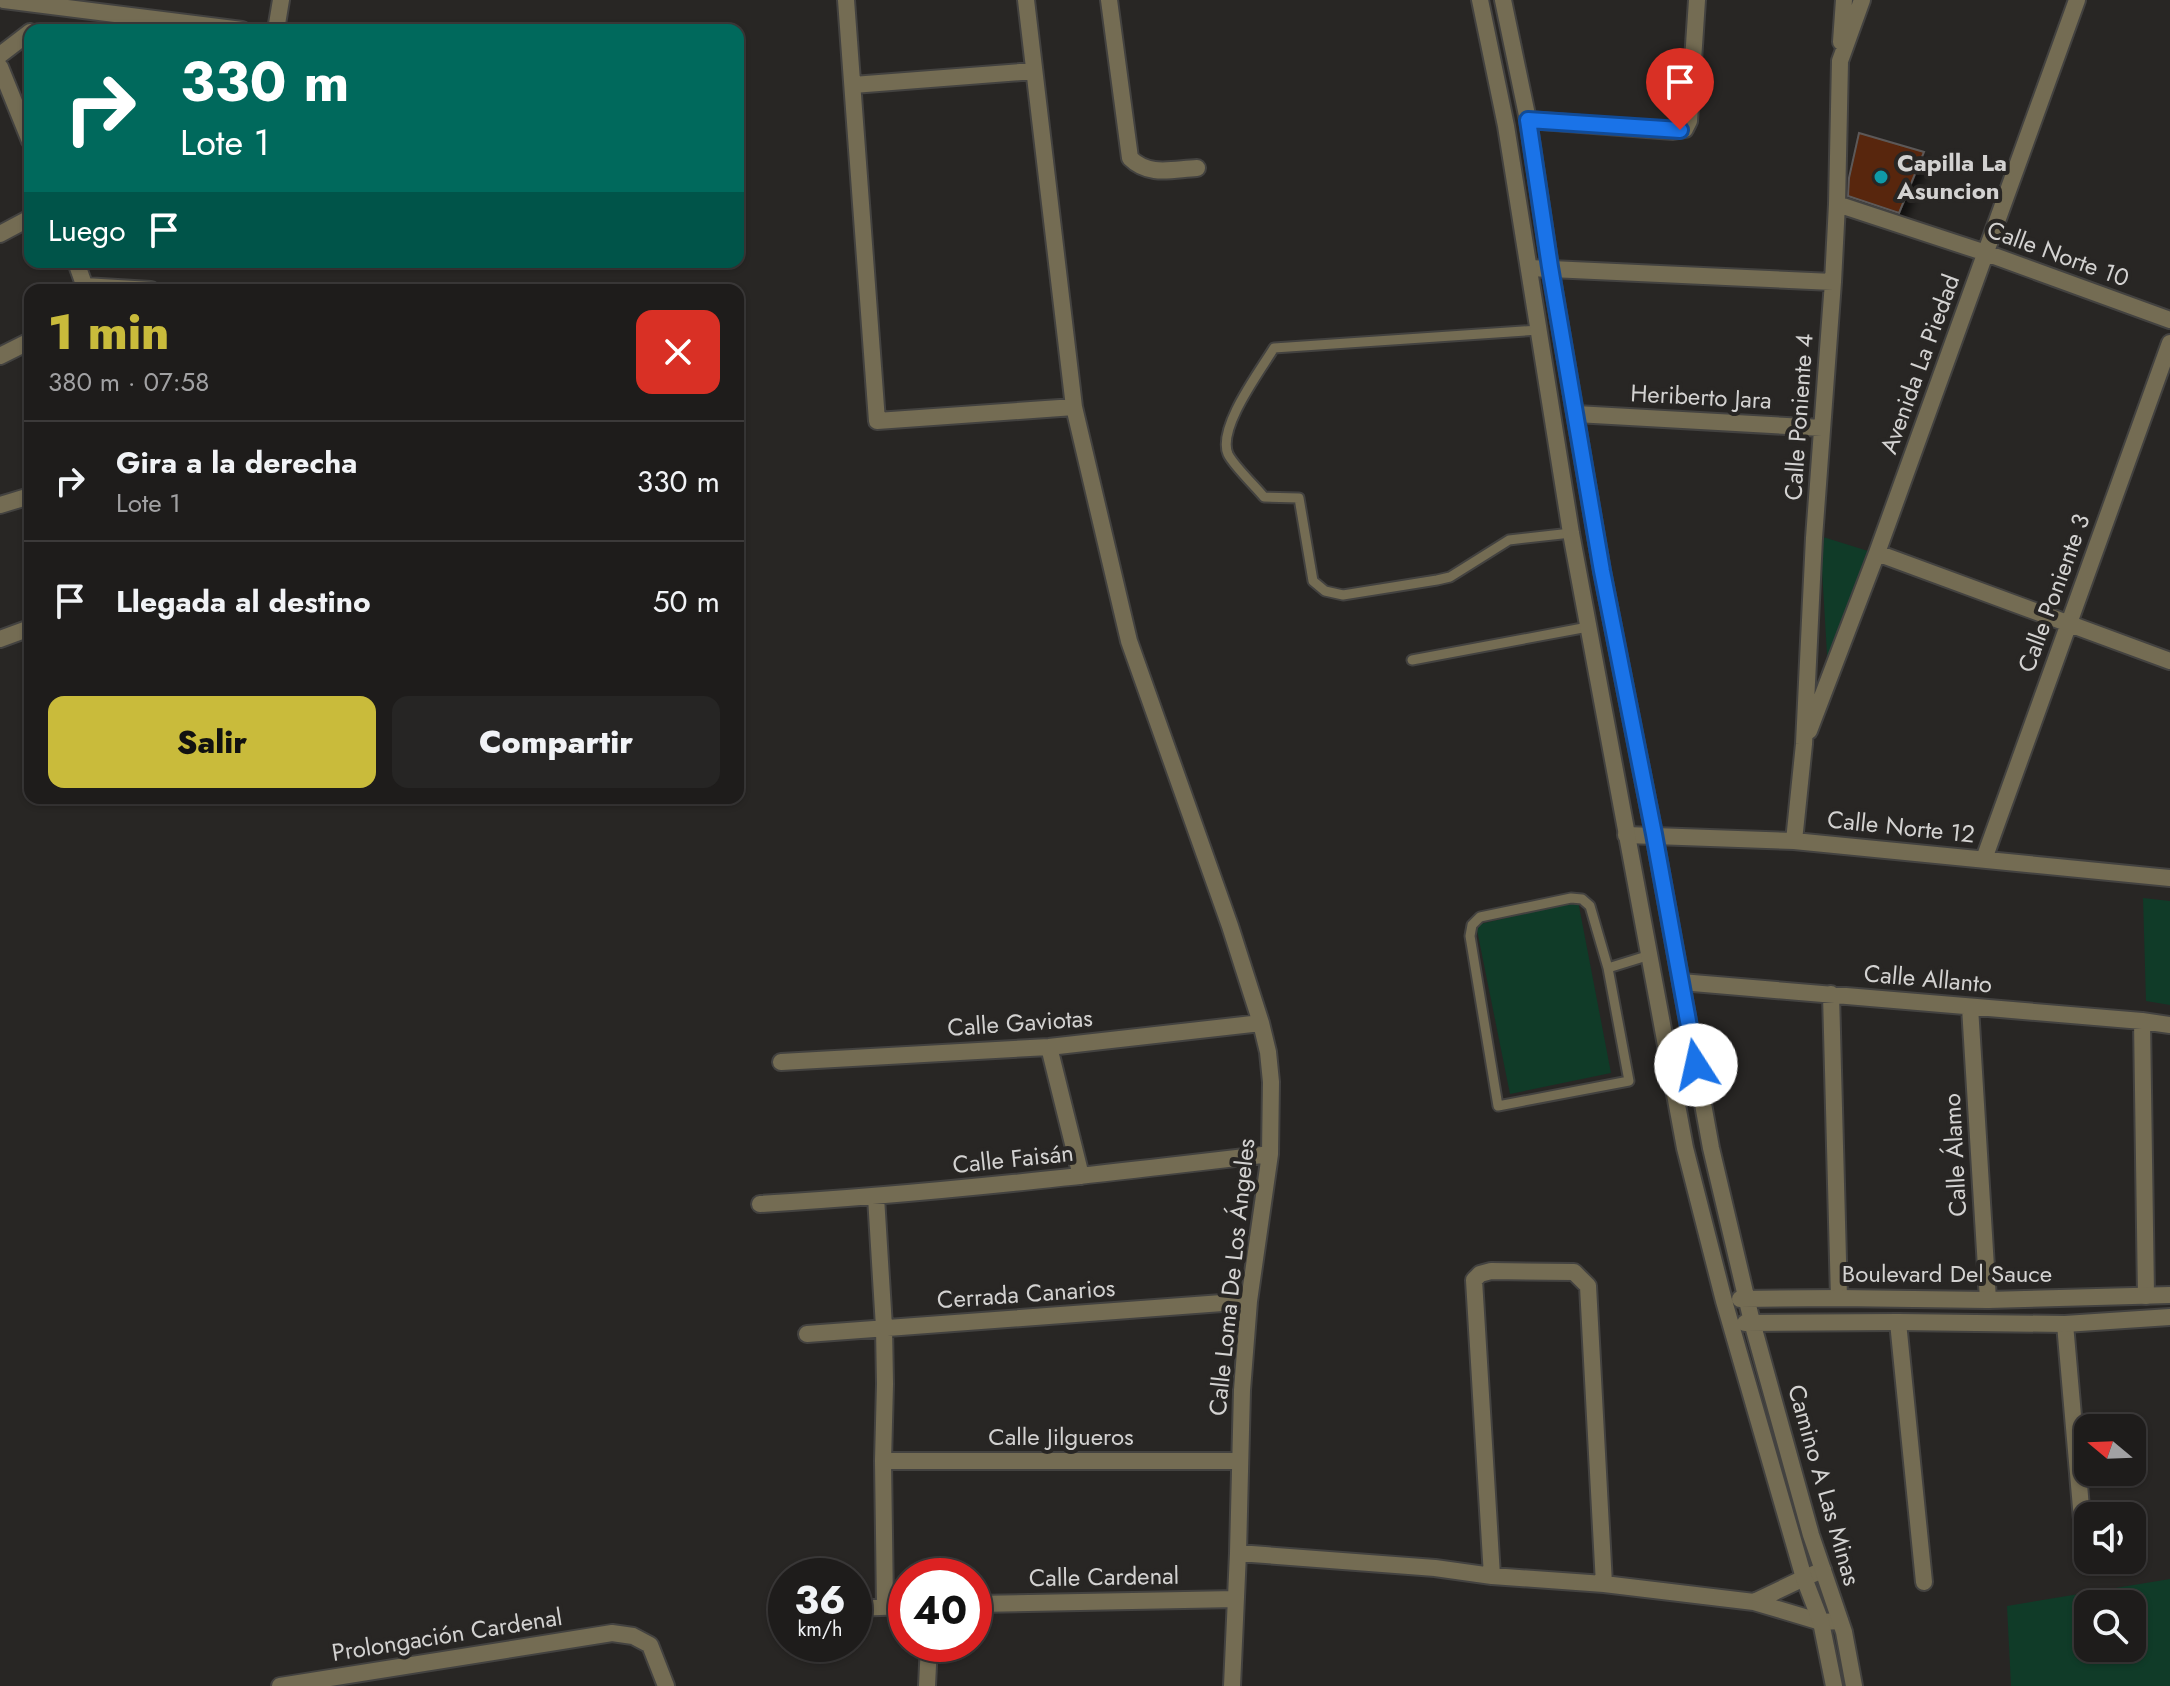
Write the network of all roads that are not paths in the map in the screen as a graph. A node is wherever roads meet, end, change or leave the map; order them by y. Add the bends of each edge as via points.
1 (4, 0) edge
2 (281, 0) edge
3 (846, 0) edge
4 (1026, 0) edge
5 (1109, 0) edge
6 (1480, 0) edge
7 (1503, 0) edge
8 (1697, 0) edge
9 (1844, 0) edge
10 (1862, 0) edge
11 (2077, 0) edge
12 (46, 3) edge
13 (37, 24) edge
14 (198, 24) edge
15 (277, 24) edge
16 (24, 36) edge
17 (0, 55) edge
18 (1840, 61) junction
19 (0, 67) edge
20 (1034, 71) junction
21 (853, 85) junction
22 (1528, 120) junction
23 (24, 126) edge
24 (1197, 168) dead end
25 (1837, 204) junction
26 (24, 221) edge
27 (0, 234) edge
28 (1986, 253) junction
29 (1550, 267) junction
30 (1529, 268) junction
31 (1833, 282) junction
32 (2170, 320) edge
33 (1539, 330) junction
34 (2170, 343) edge
35 (24, 344) edge
36 (0, 356) edge
37 (1074, 407) junction
38 (1576, 414) junction
39 (1822, 428) junction
40 (24, 498) edge
41 (0, 505) edge
42 (1571, 533) junction
43 (1877, 553) junction
44 (2068, 623) junction
45 (1588, 627) junction
46 (24, 630) edge
47 (0, 639) edge
48 (1412, 660) dead end
49 (2170, 661) edge
50 (1804, 744) junction
51 (1654, 834) junction
52 (1626, 835) junction
53 (1794, 841) junction
54 (1984, 859) junction
55 (2170, 878) edge
56 (1650, 955) junction
57 (1608, 968) junction
58 (1681, 982) junction
59 (1831, 994) junction
60 (1970, 1007) junction
61 (2142, 1021) junction
62 (1261, 1023) junction
63 (2170, 1025) edge
64 (1049, 1047) junction
65 (781, 1062) dead end
66 (1270, 1154) junction
67 (1081, 1176) junction
68 (876, 1197) junction
69 (760, 1204) dead end
70 (2170, 1295) edge
71 (2146, 1296) junction
72 (1747, 1298) junction
73 (1839, 1298) junction
74 (1988, 1300) junction
75 (1249, 1301) junction
76 (1724, 1301) junction
77 (2170, 1317) edge
78 (1752, 1322) junction
79 (1898, 1322) junction
80 (1731, 1324) junction
81 (2065, 1324) junction
82 (884, 1327) junction
83 (807, 1334) dead end
84 (883, 1461) junction
85 (1239, 1461) junction
86 (2081, 1502) edge
87 (1238, 1553) junction
88 (1823, 1570) junction
89 (1492, 1576) junction
90 (1804, 1578) junction
91 (1924, 1582) dead end
92 (1604, 1584) junction
93 (1236, 1599) junction
94 (1754, 1602) junction
95 (992, 1604) edge
96 (885, 1606) joint
97 (872, 1607) edge
98 (1840, 1621) junction
99 (1821, 1622) junction
100 (928, 1662) edge
101 (340, 1681) edge
102 (280, 1686) edge
103 (666, 1686) edge
104 (927, 1686) edge
105 (1232, 1686) edge
106 (1834, 1686) edge
107 (1854, 1686) edge

1 - 12 street
2 - 15 street
3 - 21 street
4 - 20 street, Calle Loma De Los Ángeles
5 - 24 street via 1130,158 1150,171
6 - 30 street
7 - 22 street
8 - 22 street via 1685,129
9 - 18 street
10 - 18 street, Calle Poniente 4
11 - 28 street, Avenida La Piedad
12 - 13 street
12 - 14 street
16 - 17 street
18 - 25 street, Calle Poniente 4
19 - 23 street
20 - 21 street
20 - 37 street, Calle Loma De Los Ángeles
21 - 37 street via 877,421
22 - 29 street
25 - 28 street, Calle Norte 10
25 - 31 street, Calle Poniente 4
26 - 27 street
28 - 32 street, Calle Norte 10
28 - 43 street, Avenida La Piedad
29 - 30 street
29 - 31 street
29 - 38 street
30 - 33 street
31 - 39 street, Calle Poniente 4
33 - 42 street
33 - 42 lane via 1274,348 1229,422 1225,438 1228,454 1264,497 1299,498 1313,581 1325,591 1343,595 1450,577 1509,540
34 - 44 street, Calle Poniente 3
35 - 36 street
37 - 62 street, Calle Loma De Los Ángeles via 1129,641
38 - 39 street, Heriberto Jara
38 - 51 street
39 - 50 street, Calle Poniente 4
40 - 41 street
42 - 45 street
43 - 44 street
43 - 50 street, Avenida La Piedad
44 - 49 street
44 - 54 street, Calle Poniente 3
45 - 48 lane
45 - 52 street
46 - 47 street
50 - 53 street, Calle Poniente 4
51 - 52 street, Calle Norte 12
51 - 53 street, Calle Norte 12
51 - 58 street
52 - 56 street
53 - 54 street, Calle Norte 12
54 - 55 street, Calle Norte 12
56 - 57 lane
56 - 76 street via 1685,1148
57 - 57 lane via 1629,1081 1498,1106 1472,925 1480,917 1582,899 1590,906
58 - 59 street, Calle Allanto
58 - 72 street via 1711,1148
59 - 60 street, Calle Allanto
59 - 73 street
60 - 61 street, Calle Allanto
60 - 74 street, Calle Álamo
61 - 63 street, Calle Allanto
61 - 71 street
62 - 64 street, Calle Gaviotas
62 - 66 street, Calle Loma De Los Ángeles via 1271,1082
64 - 65 street, Calle Gaviotas
64 - 67 street
66 - 67 street, Calle Faisán
66 - 75 street, Calle Loma De Los Ángeles
67 - 68 street, Calle Faisán
68 - 69 street, Calle Faisán
68 - 82 street
70 - 71 street, Boulevard Del Sauce
71 - 74 street, Boulevard Del Sauce
72 - 73 street, Boulevard Del Sauce
72 - 76 street, Boulevard Del Sauce
72 - 78 street, Camino A Las Minas
73 - 74 street, Boulevard Del Sauce
75 - 82 street, Cerrada Canarios
75 - 85 street, Calle Loma De Los Ángeles
76 - 80 street
77 - 81 street, Boulevard Del Sauce
78 - 79 street, Boulevard Del Sauce
78 - 80 street, Boulevard Del Sauce
78 - 88 street, Camino A Las Minas
79 - 81 street, Boulevard Del Sauce
79 - 91 street
80 - 90 street, Camino A Las Minas
81 - 86 street
82 - 83 street, Cerrada Canarios
82 - 84 street
84 - 85 street, Calle Jilgueros
84 - 96 street
85 - 87 street, Calle Loma De Los Ángeles
87 - 89 street
87 - 93 street, Calle Loma De Los Ángeles
88 - 90 street
88 - 98 street, Camino A Las Minas
89 - 92 street
89 - 92 street via 1474,1280 1491,1271 1574,1272 1588,1286
90 - 94 street
90 - 99 street, Camino A Las Minas
92 - 94 street
93 - 95 street, Calle Cardenal
93 - 105 street, Calle Loma De Los Ángeles
94 - 99 street
96 - 97 street
98 - 99 street
98 - 107 street, Camino A Las Minas
99 - 106 street, Camino A Las Minas
100 - 104 street
101 - 102 street, Prolongación Cardenal
101 - 103 street, Prolongación Cardenal via 602,1633 643,1639

